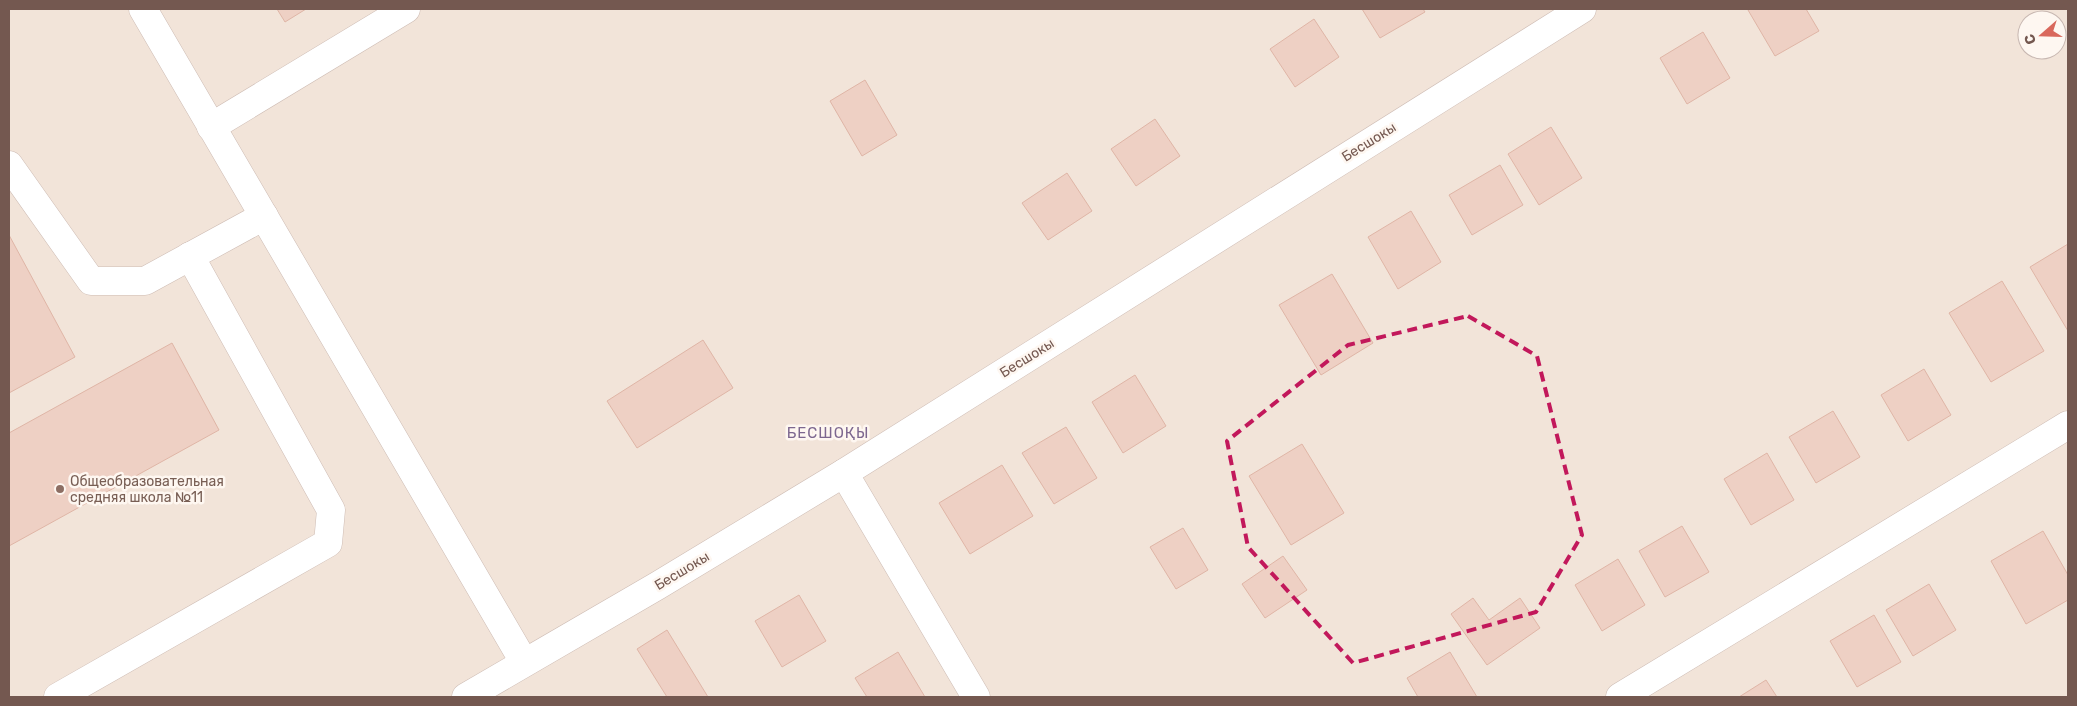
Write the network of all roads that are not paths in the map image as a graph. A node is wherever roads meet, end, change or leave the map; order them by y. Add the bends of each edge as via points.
1 (142, 9) edge
2 (406, 9) edge
3 (1582, 9) edge
4 (211, 127) junction
5 (9, 165) edge
6 (264, 216) junction
7 (190, 256) junction
8 (2068, 424) edge
9 (844, 473) junction
10 (524, 662) junction
11 (58, 697) edge
12 (466, 697) edge
13 (976, 697) edge
14 (1620, 697) edge

1 - 4 street
2 - 4 street
3 - 9 street, Бесшокы
4 - 6 street
5 - 7 street via 91,281 145,281
6 - 7 street
6 - 10 street
7 - 11 street via 331,510 328,543
8 - 14 street
9 - 10 street, Бесшокы
9 - 13 street
10 - 12 street, Бесшокы

